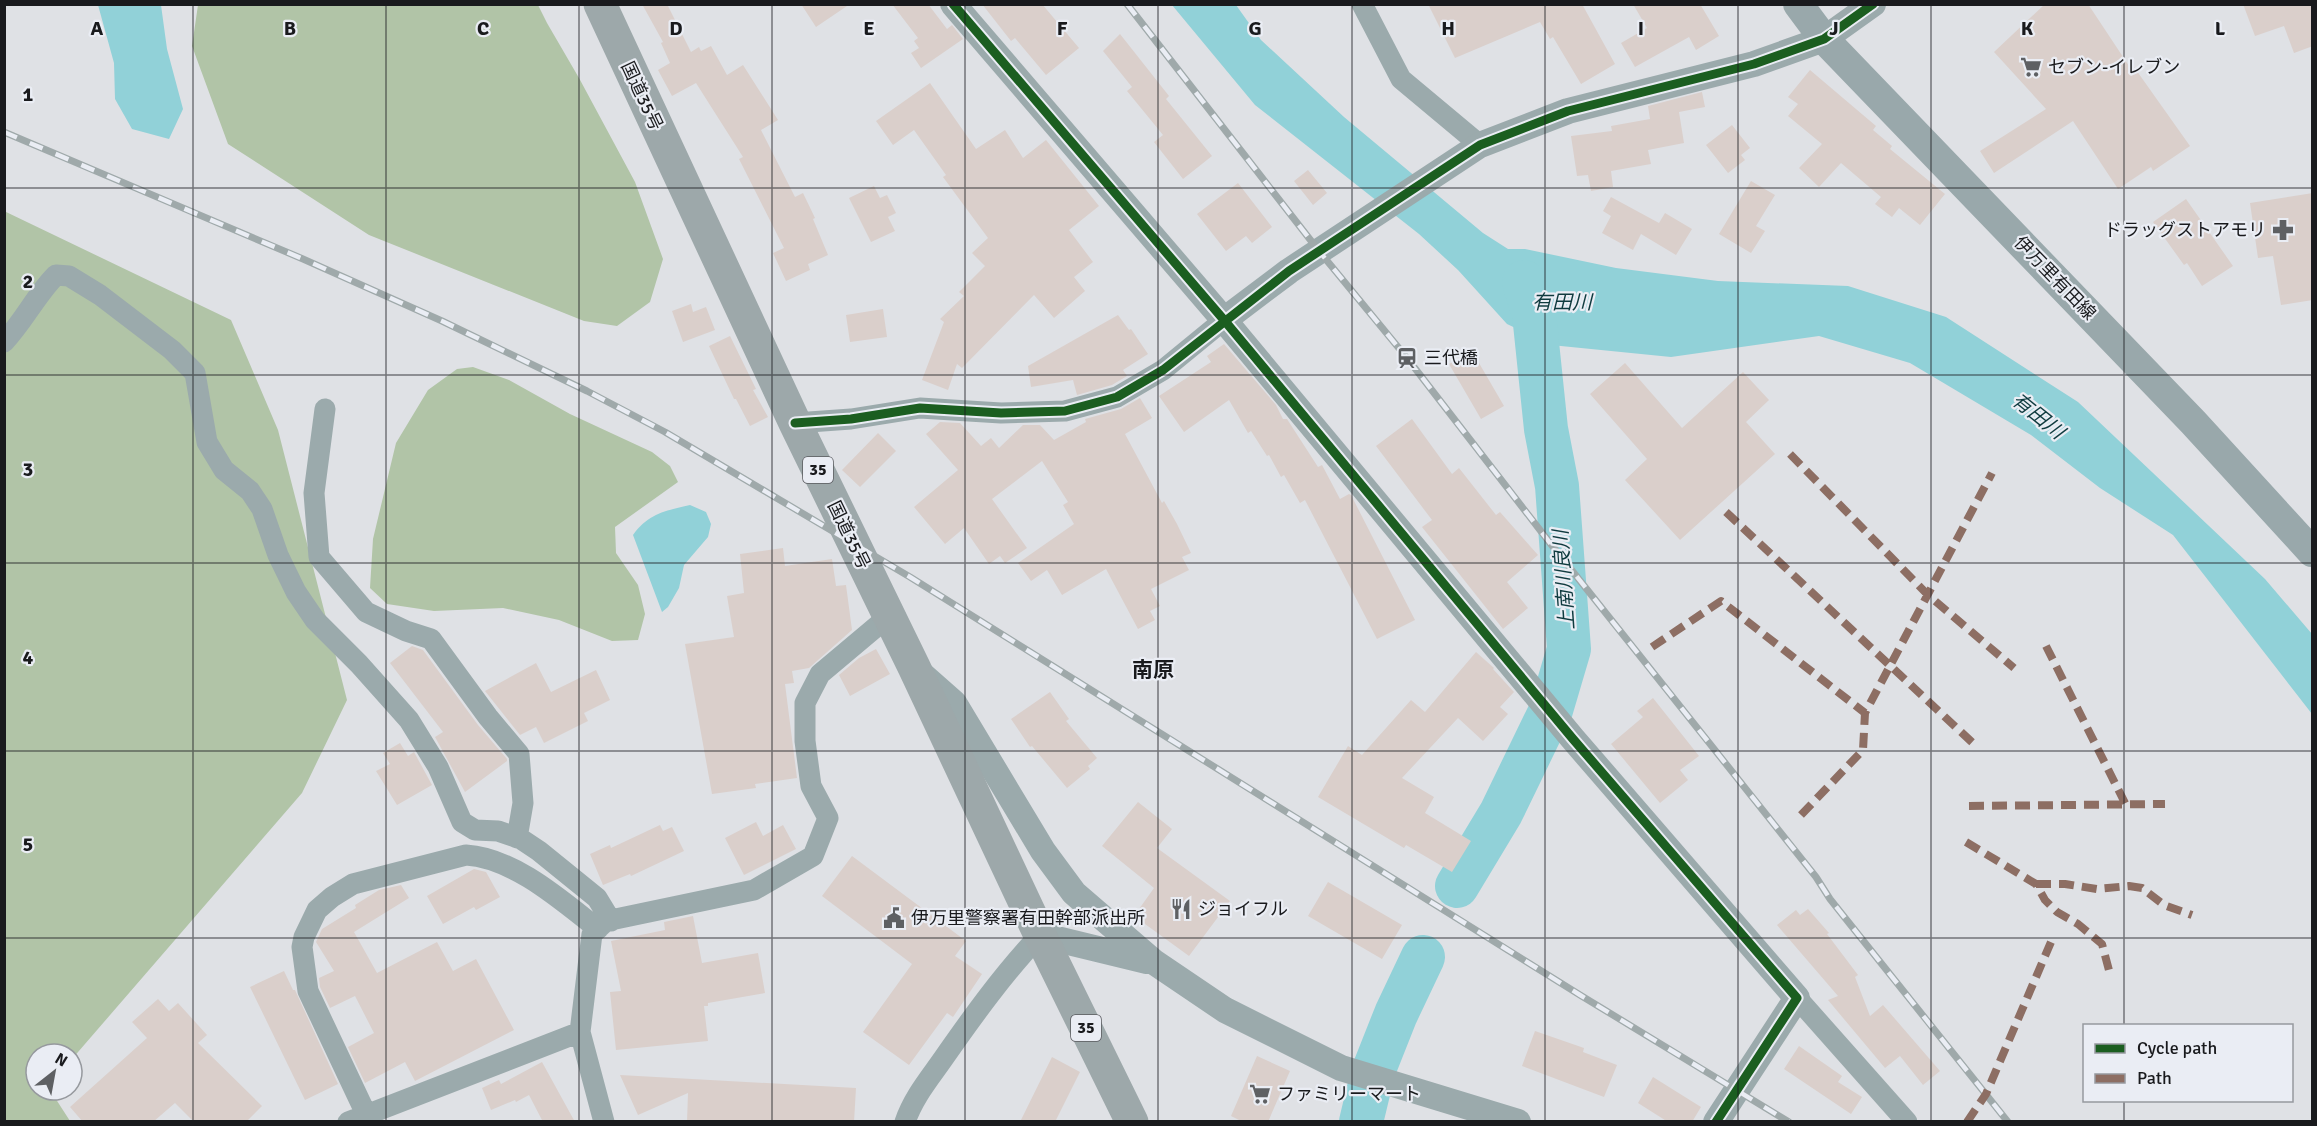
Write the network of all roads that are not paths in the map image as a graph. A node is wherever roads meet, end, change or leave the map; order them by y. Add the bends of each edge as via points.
1 (600, 4) edge
2 (953, 4) edge
3 (1362, 4) edge
4 (1798, 4) edge
5 (1873, 4) edge
6 (1824, 39) junction
7 (1480, 146) junction
8 (1224, 320) junction
9 (4, 342) edge
10 (325, 409) dead end
11 (795, 423) junction
12 (2313, 552) edge
13 (889, 616) junction
14 (914, 668) junction
15 (517, 838) junction
16 (604, 925) junction
17 (1040, 935) junction
18 (1154, 962) junction
19 (1797, 998) junction
20 (580, 1032) junction
21 (357, 1118) edge
22 (604, 1122) edge
23 (905, 1122) edge
24 (1132, 1122) edge
25 (1518, 1122) edge
26 (1716, 1122) edge
27 (1907, 1122) edge

1 - 11 highway, 国道35号 / 35
2 - 8 street
3 - 7 street via 1401,79
4 - 6 main road, 伊万里有田線
5 - 6 street
6 - 7 street via 1754,64 1568,111
6 - 12 main road, 伊万里有田線
7 - 8 street via 1289,271
8 - 11 street via 1163,370 1117,396 1065,411 920,408
8 - 19 street via 1573,739
9 - 15 street via 40,292 56,275 63,275 100,295 172,350 195,373 207,442 224,470 250,491 262,509 278,555 315,621 409,720 438,767 462,822 475,830 498,831
10 - 15 street via 314,493 320,557 366,612 431,639 519,754 523,803
11 - 13 highway, 国道35号 / 35
13 - 14 highway, 国道35号 / 35
13 - 16 street via 820,674 805,703 811,786 828,818 813,856 754,890
14 - 17 highway, 国道35号 / 35
14 - 18 street via 954,703 1042,851 1074,892
15 - 16 street via 597,898
16 - 20 street via 592,934
16 - 21 street via 492,858 480,856 466,855 353,884 332,897 317,910 302,947 308,991
17 - 18 street
17 - 23 street via 960,1034 910,1105
17 - 24 highway, 35
18 - 25 street via 1225,1010 1341,1068
19 - 26 street
19 - 27 street
20 - 21 street
20 - 22 street

